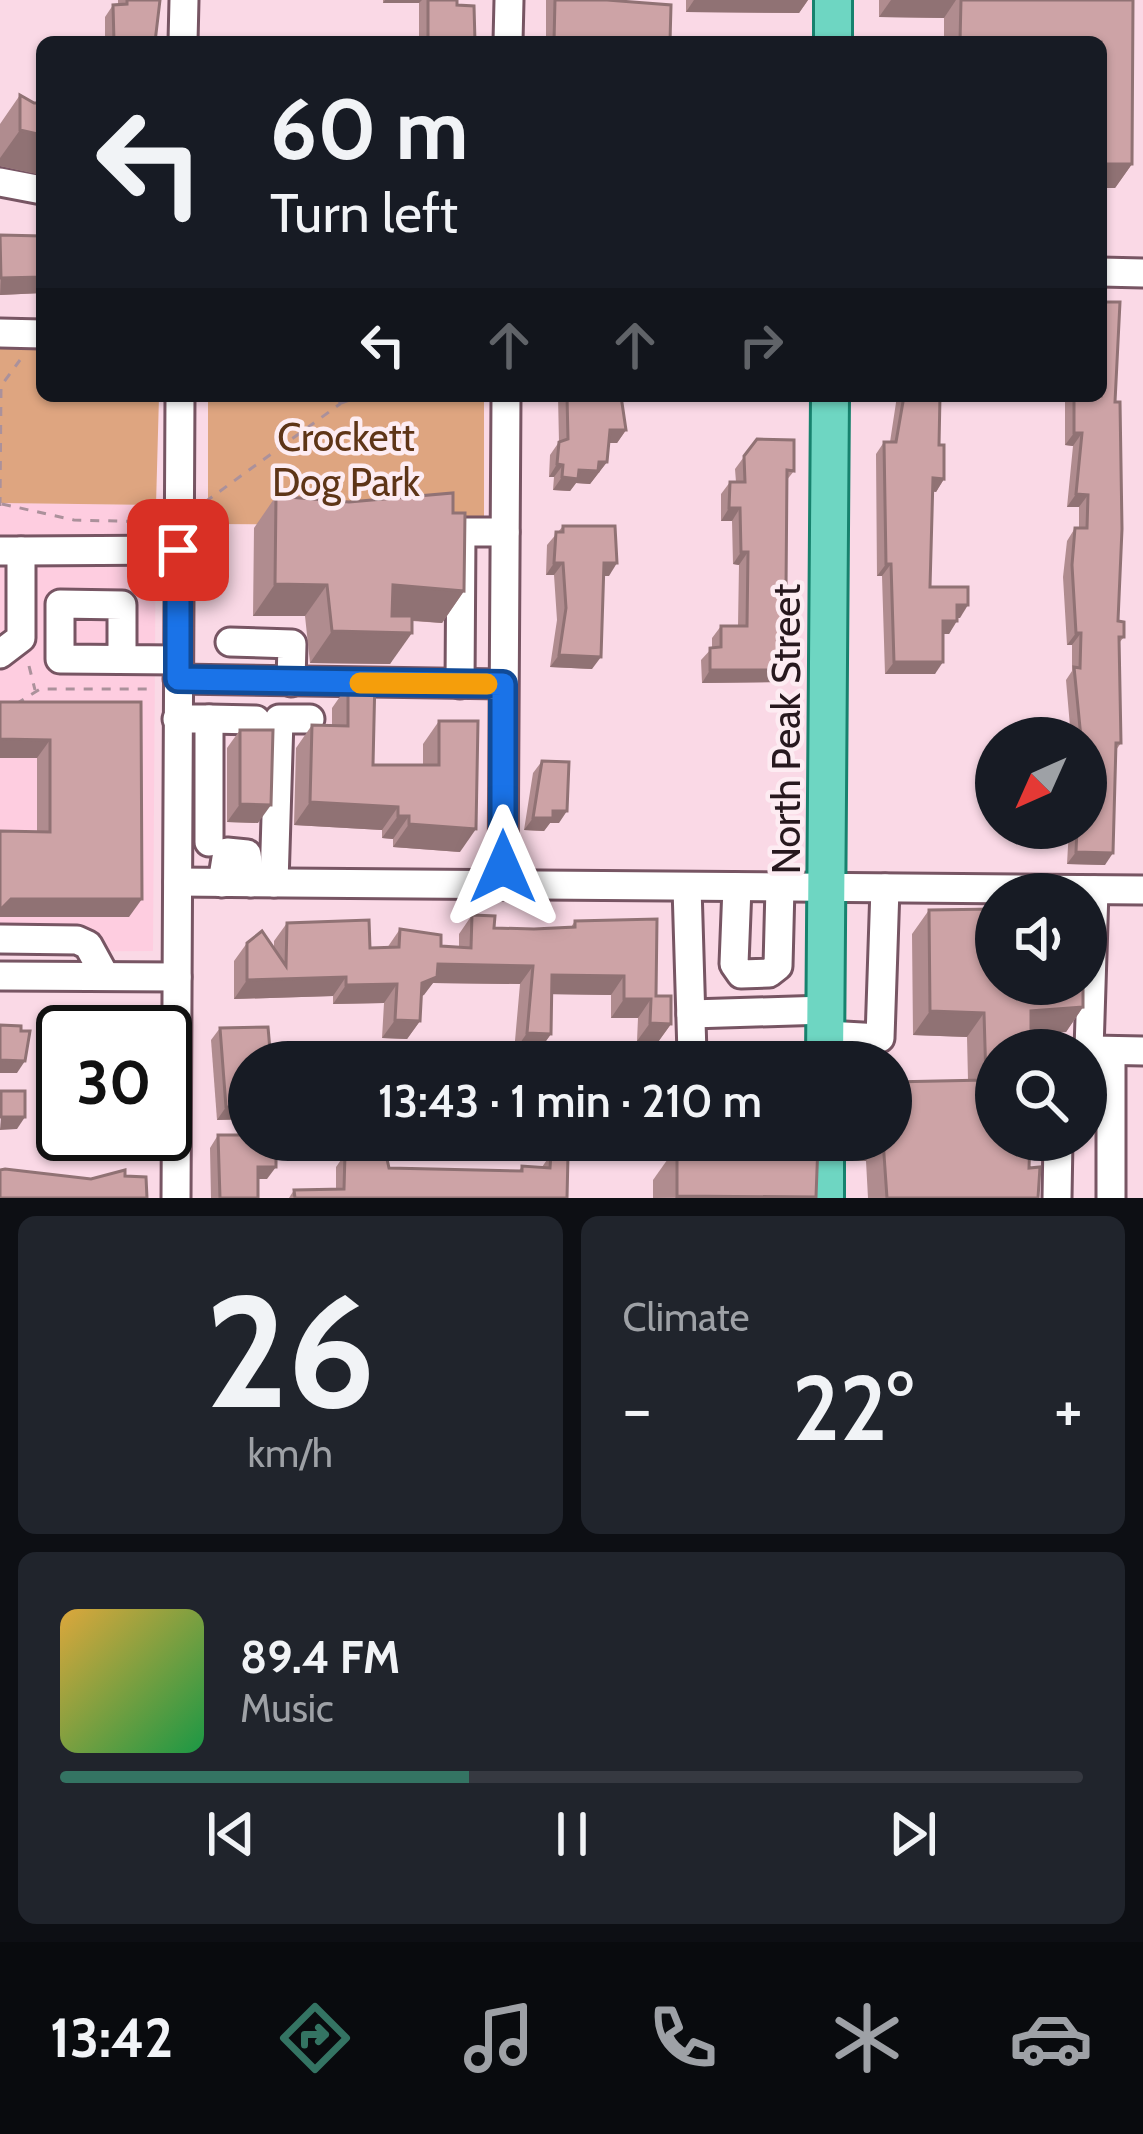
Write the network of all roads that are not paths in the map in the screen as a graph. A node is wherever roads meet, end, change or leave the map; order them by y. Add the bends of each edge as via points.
1 (184, 0) edge
2 (509, 0) edge
3 (833, 0) edge
4 (183, 36) edge
5 (508, 36) edge
6 (833, 36) edge
7 (0, 182) edge
8 (36, 189) edge
9 (1107, 272) edge
10 (1143, 273) edge
11 (0, 333) edge
12 (34, 344) edge
13 (180, 402) edge
14 (506, 402) edge
15 (830, 402) edge
16 (505, 532) junction
17 (178, 550) junction
18 (10, 551) edge
19 (230, 642) dead end
20 (10, 657) edge
21 (122, 659) dead end
22 (170, 676) junction
23 (291, 682) junction
24 (460, 684) junction
25 (503, 684) junction
26 (177, 719) junction
27 (208, 719) junction
28 (310, 719) dead end
29 (256, 721) dead end
30 (177, 841) junction
31 (218, 847) junction
32 (178, 882) junction
33 (222, 883) junction
34 (262, 883) junction
35 (503, 885) junction
36 (687, 886) junction
37 (737, 887) junction
38 (780, 887) junction
39 (827, 888) junction
40 (885, 888) junction
41 (975, 889) edge
42 (1107, 890) edge
43 (1143, 890) edge
44 (0, 940) edge
45 (0, 976) edge
46 (105, 976) junction
47 (177, 977) junction
48 (691, 1013) junction
49 (826, 1036) edge
50 (692, 1041) edge
51 (1107, 1050) edge
52 (1143, 1052) edge
53 (1107, 1154) edge
54 (825, 1161) edge
55 (1058, 1161) edge
56 (176, 1198) edge
57 (825, 1198) edge
58 (1057, 1198) edge
59 (1112, 1198) edge

1 - 4 street
2 - 5 street
3 - 6 main road
7 - 8 street
9 - 10 street
11 - 12 street
13 - 17 street
14 - 16 street
15 - 39 main road, North Peak Street
16 - 24 street via 461,532
16 - 25 street
17 - 18 street
17 - 22 street
18 - 20 street via 21,638
19 - 23 street via 292,644
21 - 22 street
22 - 23 street
22 - 26 street
23 - 24 street
24 - 25 street
25 - 35 street
26 - 27 street
26 - 30 street
27 - 29 street
27 - 31 street
28 - 34 street via 279,719
30 - 31 street
30 - 32 street
31 - 33 street
31 - 34 street via 247,854
32 - 33 street
32 - 47 street
33 - 34 street
34 - 35 street
35 - 36 street
36 - 37 street
36 - 48 street
37 - 38 street
37 - 38 street via 734,964 741,974 778,966
38 - 39 street
39 - 40 street
39 - 49 main road, North Peak Street
40 - 41 street
40 - 49 street via 880,1038
42 - 43 street
44 - 46 street via 77,940
45 - 46 street
46 - 47 street
47 - 56 street
48 - 49 street
48 - 50 street
51 - 52 street
53 - 59 street
54 - 57 main road
55 - 58 street

